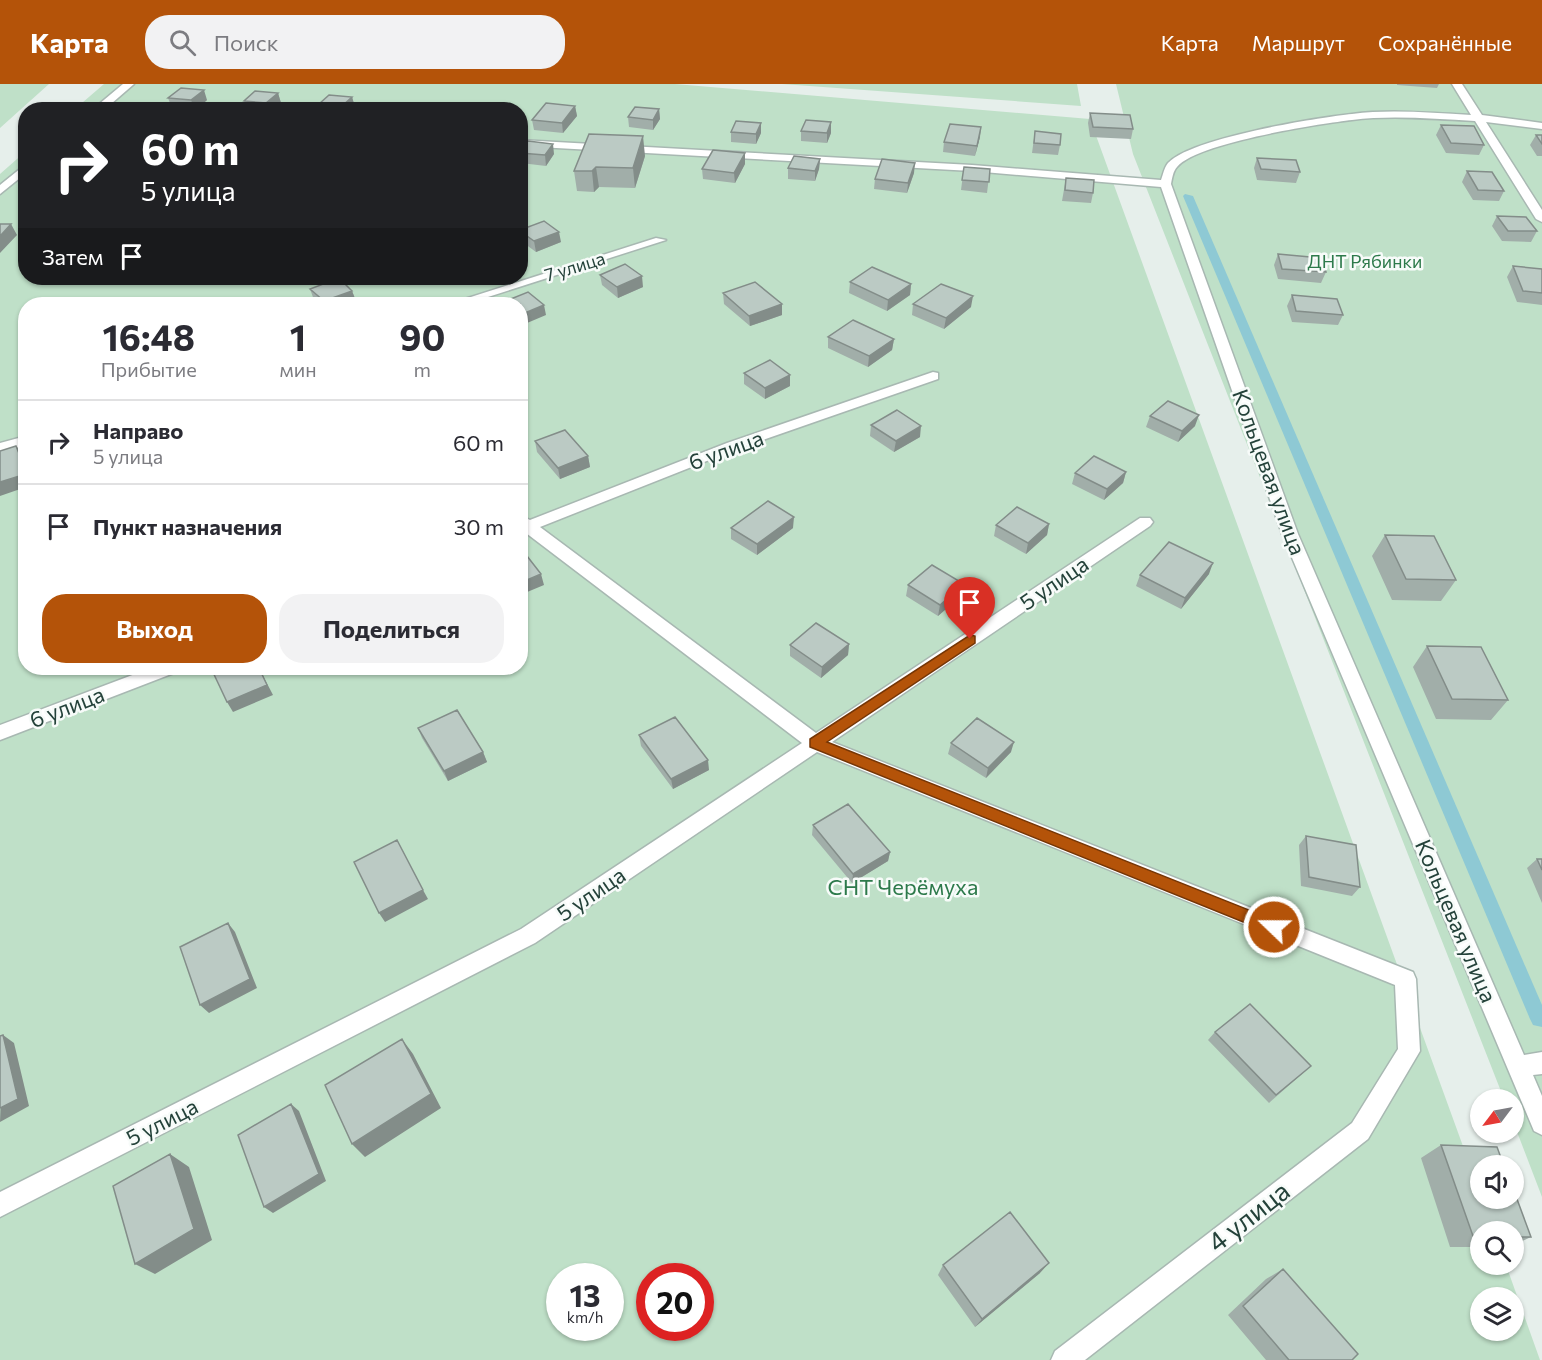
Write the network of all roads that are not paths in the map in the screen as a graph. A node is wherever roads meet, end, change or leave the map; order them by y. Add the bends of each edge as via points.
1 (129, 84) edge
2 (1457, 84) edge
3 (107, 102) edge
4 (1478, 118) junction
5 (1542, 126) edge
6 (528, 143) edge
7 (0, 169) edge
8 (18, 173) edge
9 (10, 179) junction
10 (1165, 184) junction
11 (0, 191) edge
12 (1542, 219) edge
13 (660, 240) dead end
14 (528, 281) edge
15 (516, 285) edge
16 (477, 297) edge
17 (933, 376) dead end
18 (18, 442) edge
19 (0, 448) edge
20 (1145, 522) dead end
21 (528, 523) edge
22 (528, 529) edge
23 (150, 675) edge
24 (0, 734) edge
25 (815, 743) junction
26 (1542, 1063) edge
27 (1518, 1067) junction
28 (1542, 1123) edge
29 (0, 1205) edge
30 (1064, 1360) edge

1 - 3 street
2 - 4 street
4 - 5 street
4 - 10 street via 1352,117 1227,140 1187,154 1171,166
4 - 12 street
6 - 10 street via 972,168
7 - 9 street
8 - 9 street
9 - 11 street
10 - 27 street, Кольцевая улица via 1290,534
13 - 14 street, 7 улица
15 - 16 street, 7 улица
17 - 21 street, 6 улица
18 - 19 street
20 - 25 street, 5 улица
22 - 25 street
23 - 24 street, 6 улица
25 - 29 street, 5 улица via 528,936
25 - 30 street, 4 улица via 1405,979 1409,1051 1360,1131
26 - 27 street
27 - 28 street, Кольцевая улица

